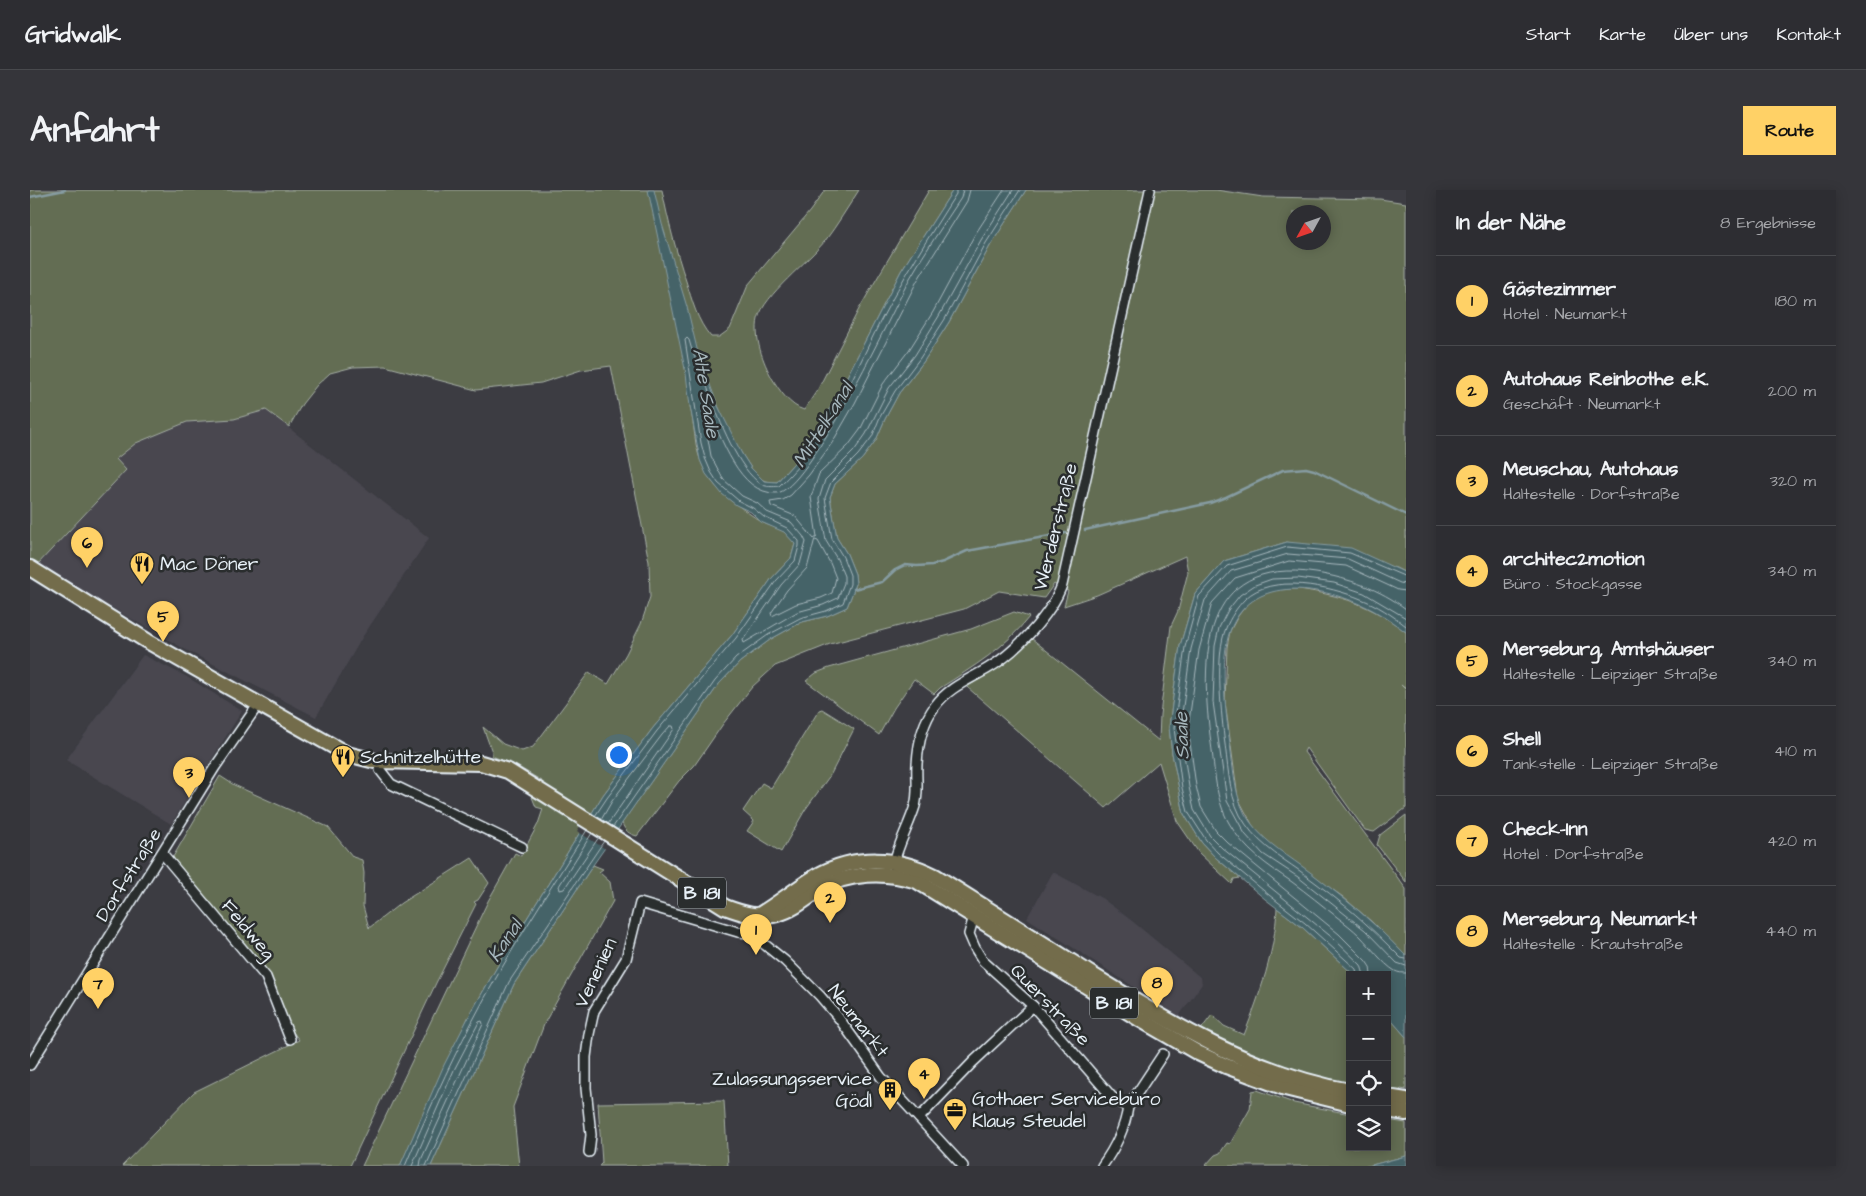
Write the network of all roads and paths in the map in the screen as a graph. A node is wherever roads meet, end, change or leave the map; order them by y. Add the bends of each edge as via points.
1 (1150, 190) edge
2 (30, 568) edge
3 (258, 705) junction
4 (380, 761) junction
5 (522, 848) dead end
6 (162, 853) junction
7 (893, 868) junction
8 (759, 915) junction
9 (974, 916) junction
10 (760, 934) junction
11 (1033, 1006) junction
12 (290, 1038) dead end
13 (1163, 1054) dead end
14 (30, 1065) edge
15 (1346, 1090) edge
16 (1391, 1099) edge
17 (1346, 1103) edge
18 (1128, 1107) junction
19 (1406, 1108) edge
20 (1391, 1110) edge
21 (919, 1118) junction
22 (589, 1152) dead end
23 (963, 1166) edge
24 (1102, 1166) edge

1 - 7 street, Werderstraße via 1062,585 1053,605 1022,642 1003,659 958,684 934,707 926,721 918,750 915,805
2 - 3 main road, B 181
3 - 4 main road, B 181 via 347,754
3 - 6 street, Dorfstraße
4 - 5 street via 380,770 391,784
4 - 8 main road, B 181 via 481,763 508,771 725,907 747,915
6 - 12 street, Feldweg via 266,977
6 - 14 street, Dorfstraße
7 - 8 main road, B 181 via 859,862 829,870
7 - 9 main road, B 181
7 - 15 main road, B 181 via 910,865 935,876 1211,1044 1285,1074
8 - 10 street
9 - 11 street, Querstraße via 969,934 983,961
9 - 17 main road, B 181 via 1198,1052 1285,1088
10 - 21 street, Neumarkt via 764,944 785,961 838,1017 876,1070
10 - 22 street, Venenien via 738,932 640,903 626,959 594,1011 589,1034 586,1080 591,1135
11 - 18 street, Querstraße via 1112,1097
11 - 21 street
13 - 18 street
16 - 19 main road
18 - 24 street via 1116,1144
19 - 20 main road
21 - 23 street, Neumarkt

